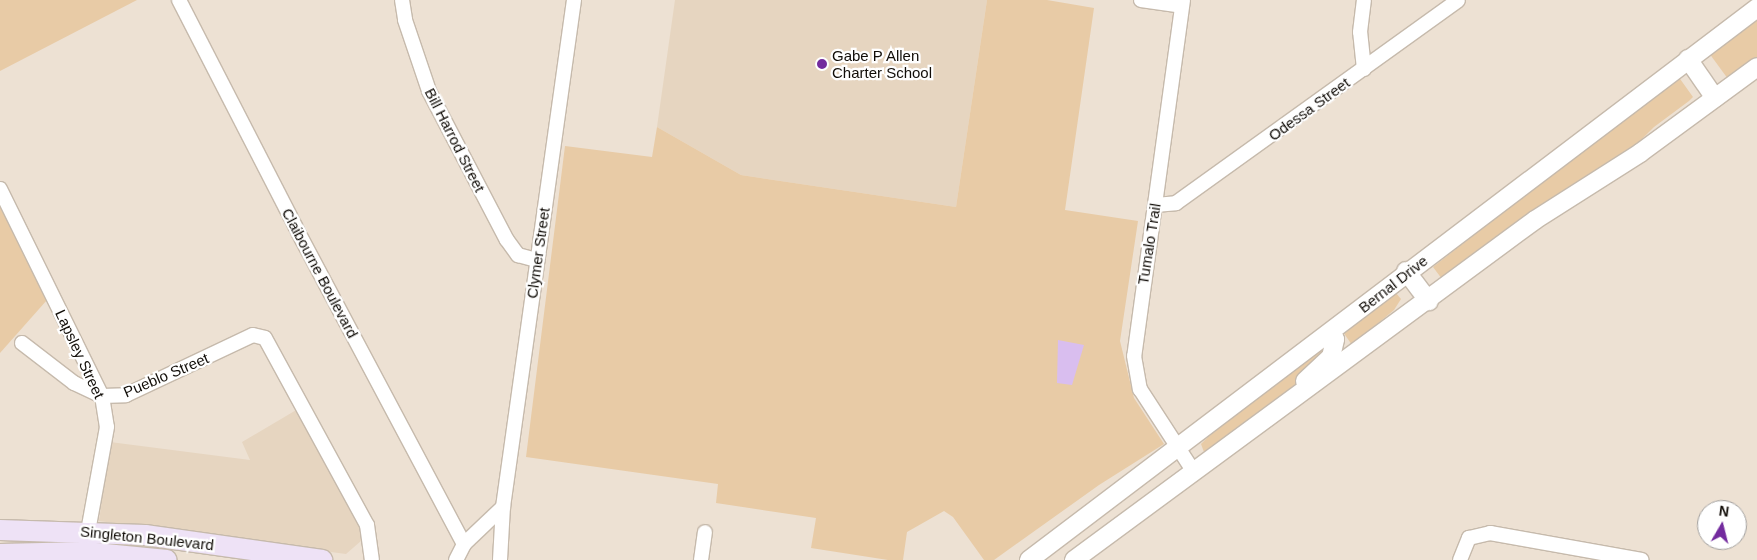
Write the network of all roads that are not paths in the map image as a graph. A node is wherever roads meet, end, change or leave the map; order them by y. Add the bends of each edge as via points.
1 (179, 0) edge
2 (402, 0) edge
3 (574, 0) edge
4 (1141, 0) edge
5 (1364, 0) edge
6 (1458, 0) edge
7 (1183, 3) edge
8 (1757, 8) edge
9 (1688, 59) junction
10 (1757, 67) edge
11 (1364, 69) junction
12 (1715, 98) junction
13 (0, 189) edge
14 (1156, 205) junction
15 (537, 260) junction
16 (1406, 271) junction
17 (1429, 301) junction
18 (1331, 333) junction
19 (22, 343) dead end
20 (102, 396) junction
21 (1289, 404) junction
22 (1178, 446) junction
23 (1194, 472) junction
24 (503, 507) junction
25 (0, 530) edge
26 (88, 531) junction
27 (705, 532) dead end
28 (464, 544) junction
29 (0, 554) edge
30 (84, 556) edge
31 (167, 560) edge
32 (322, 560) edge
33 (372, 560) edge
34 (456, 560) edge
35 (500, 560) edge
36 (701, 560) edge
37 (1028, 560) edge
38 (1074, 560) edge
39 (1460, 560) edge
40 (1642, 560) edge

1 - 28 street, Claibourne Boulevard
2 - 15 street, Bill Harrod Street via 417,59 434,100 506,240 518,255
3 - 15 street, Clymer Street
4 - 7 street
5 - 11 street via 1360,32
6 - 11 street, Odessa Street
7 - 14 street, Tumalo Trail
8 - 9 street, Bernal Drive
9 - 12 street
9 - 16 street, Bernal Drive via 1552,166
10 - 12 street
11 - 14 street, Odessa Street via 1176,203
12 - 17 street via 1640,153 1535,220
13 - 20 street, Lapsley Street
14 - 22 street, Tumalo Trail via 1134,356 1140,389
15 - 24 street, Clymer Street
16 - 17 street
16 - 18 street, Bernal Drive
17 - 21 street
18 - 21 street via 1335,340 1331,357 1300,386
18 - 22 street, Bernal Drive
19 - 20 street, Pueblo Street via 74,383
20 - 26 street, Lapsley Street via 106,427
20 - 33 street, Pueblo Street via 126,395 253,335 271,342 367,525
21 - 23 street
22 - 23 street, Tumalo Trail
22 - 37 street, Bernal Drive
23 - 38 street
24 - 28 street
24 - 35 street, Clymer Street
25 - 26 main road, Singleton Boulevard
26 - 30 street, Lapsley Street
26 - 32 main road, Singleton Boulevard via 145,535
27 - 36 street
28 - 34 street
29 - 30 main road, Singleton Boulevard
30 - 31 main road, Singleton Boulevard
39 - 40 street via 1469,538 1490,533

